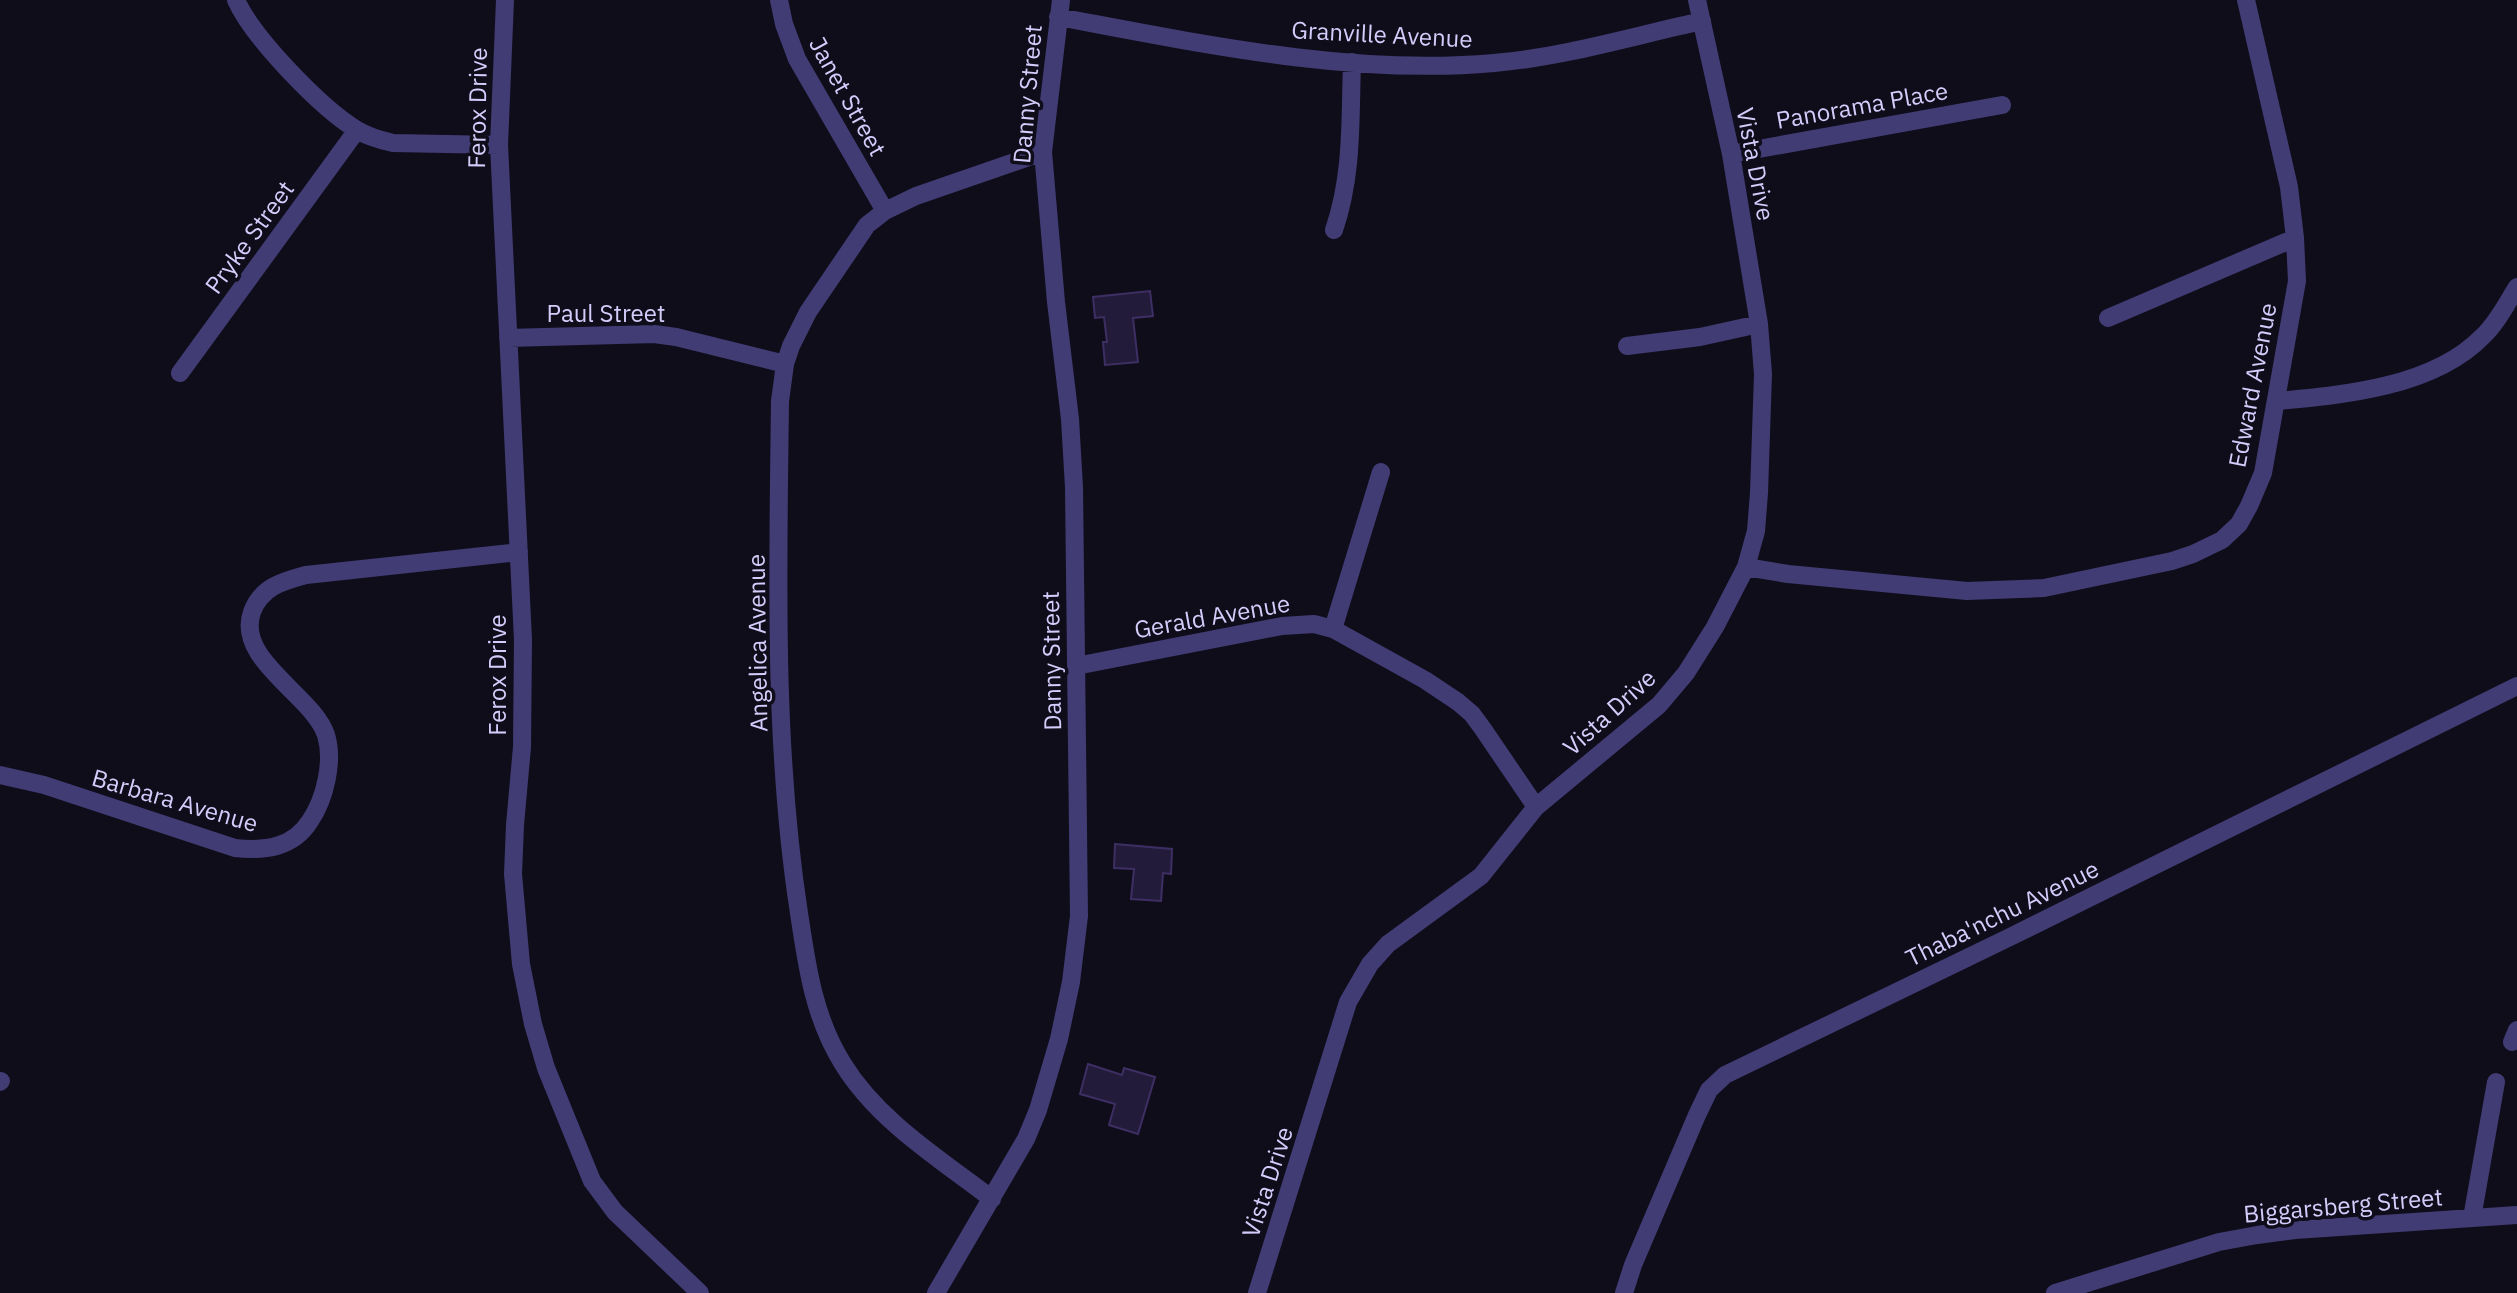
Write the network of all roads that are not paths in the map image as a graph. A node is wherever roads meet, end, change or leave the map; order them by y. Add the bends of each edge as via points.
1 (236, 0) edge
2 (505, 0) edge
3 (779, 0) edge
4 (1698, 0) edge
5 (2246, 0) edge
6 (1059, 9) edge
7 (1702, 21) junction
8 (1352, 62) junction
9 (2002, 105) dead end
10 (357, 130) junction
11 (499, 145) junction
12 (1043, 152) junction
13 (1731, 153) junction
14 (885, 211) junction
15 (1334, 230) dead end
16 (2295, 238) junction
17 (2517, 287) edge
18 (2108, 318) dead end
19 (1759, 324) junction
20 (508, 338) junction
21 (1627, 346) dead end
22 (785, 364) junction
23 (180, 373) dead end
24 (2277, 401) junction
25 (1381, 472) dead end
26 (519, 552) junction
27 (1746, 567) junction
28 (1333, 629) junction
29 (1076, 666) junction
30 (2517, 686) edge
31 (0, 775) edge
32 (1536, 807) junction
33 (2496, 1082) dead end
34 (992, 1199) junction
35 (2517, 1215) edge
36 (2472, 1218) junction
37 (700, 1293) edge
38 (936, 1293) edge
39 (1257, 1293) edge
40 (1624, 1293) edge
41 (2055, 1293) edge

1 - 10 street via 265,44 314,95
2 - 11 street, Ferox Drive
3 - 14 street, Janet Street via 797,60
4 - 7 street, Vista Drive
5 - 16 street, Edward Avenue via 2289,187
6 - 8 street, Granville Avenue via 1214,47
6 - 12 street, Danny Street
7 - 8 street, Granville Avenue via 1495,63
7 - 13 street, Vista Drive
8 - 15 street via 1348,165
9 - 13 street, Panorama Place
10 - 11 street via 393,143
10 - 23 street, Pryke Street
11 - 20 street, Ferox Drive
12 - 14 street, Angelica Avenue
12 - 29 street, Danny Street via 1070,419
13 - 19 street, Vista Drive
14 - 22 street, Angelica Avenue via 867,225 808,312
16 - 18 street
16 - 24 street, Edward Avenue via 2297,281
17 - 24 street via 2484,335 2443,364 2408,379 2356,392
19 - 21 street
19 - 27 street, Vista Drive via 1763,374 1759,493 1756,531
20 - 22 street, Paul Street via 654,334
20 - 26 street, Ferox Drive
22 - 34 street, Angelica Avenue via 779,512 786,794 794,882 813,995 844,1066 872,1100
24 - 27 street, Edward Avenue via 2263,473 2239,524 2222,540 2183,557 2005,591 1967,591
25 - 28 street
26 - 31 street, Barbara Avenue via 306,575 278,583 263,594 249,622 256,646 327,736 327,780 318,808 304,832 282,845 260,851 235,848 44,785
26 - 37 street, Ferox Drive via 524,673 513,874 521,964 533,1024 592,1181 615,1212
27 - 32 street, Vista Drive via 1686,673 1659,705
28 - 29 street, Gerald Avenue via 1314,624 1256,630
28 - 32 street, Gerald Avenue via 1458,702 1483,729
29 - 34 street, Danny Street via 1079,916 1071,982 1038,1110
30 - 40 street, Thaba'nchu Avenue via 1725,1075 1709,1090 1697,1115
32 - 39 street, Vista Drive via 1481,876 1388,944 1357,984 1336,1037
33 - 36 street
34 - 38 street, Danny Street
35 - 36 street, Biggarsberg Street
36 - 41 street, Biggarsberg Street via 2295,1230 2219,1242

